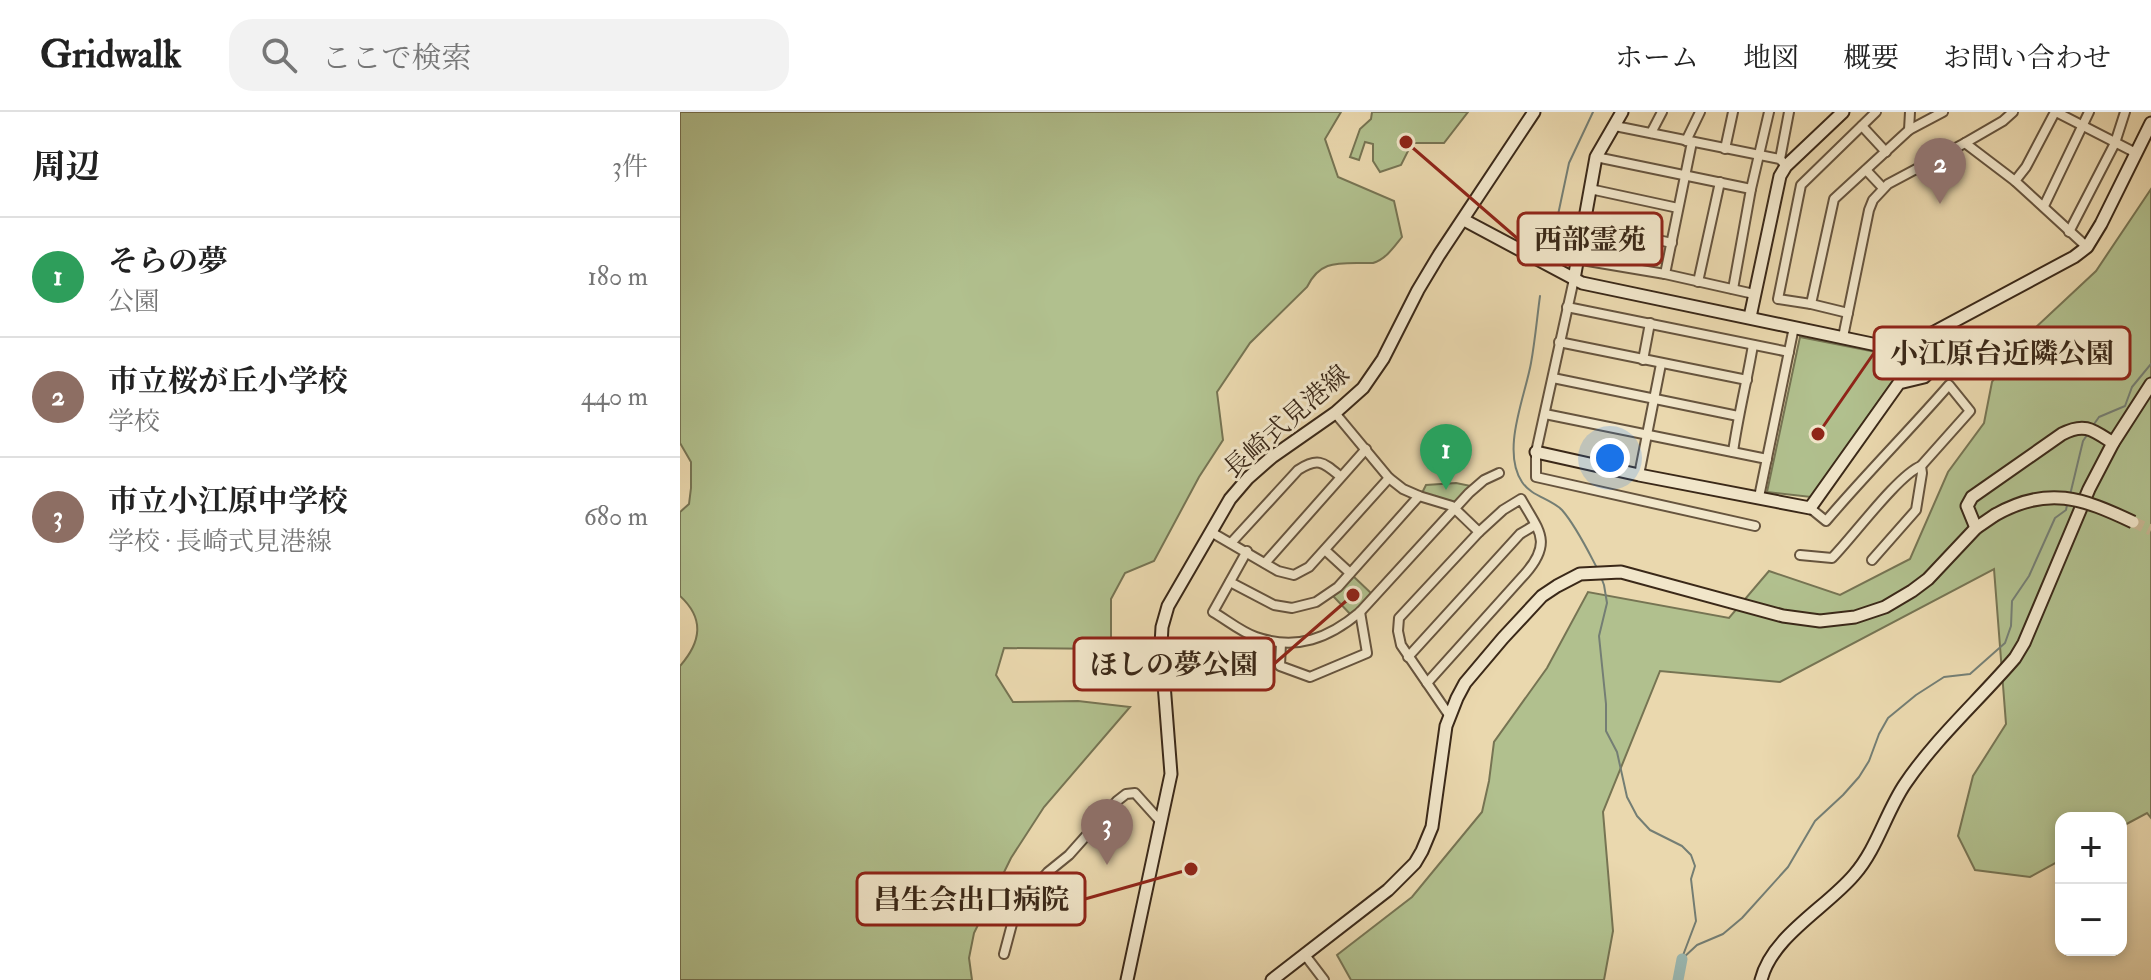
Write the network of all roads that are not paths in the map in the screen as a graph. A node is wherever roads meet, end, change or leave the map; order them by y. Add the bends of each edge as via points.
1 (1534, 112) edge
2 (1622, 112) edge
3 (1662, 112) edge
4 (1700, 112) edge
5 (1733, 112) edge
6 (1769, 112) edge
7 (1789, 112) edge
8 (1843, 112) edge
9 (1876, 112) edge
10 (1910, 112) edge
11 (1943, 112) edge
12 (2013, 112) edge
13 (2055, 112) edge
14 (2089, 112) edge
15 (2125, 112) edge
16 (2151, 123) edge
17 (1615, 126) junction
18 (1862, 126) junction
19 (2083, 127) junction
20 (1909, 130) junction
21 (1651, 133) junction
22 (1689, 142) junction
23 (1965, 143) junction
24 (2115, 143) junction
25 (1725, 149) junction
26 (1886, 152) junction
27 (2136, 153) junction
28 (1760, 155) junction
29 (1596, 157) junction
30 (1783, 163) junction
31 (1866, 170) junction
32 (1686, 176) junction
33 (2015, 181) junction
34 (1720, 182) junction
35 (1883, 188) junction
36 (1590, 189) junction
37 (1751, 189) junction
38 (2044, 206) junction
39 (1678, 208) junction
40 (1464, 220) junction
41 (1584, 224) junction
42 (2069, 232) junction
43 (1672, 243) junction
44 (2087, 247) junction
45 (1576, 259) junction
46 (1665, 274) junction
47 (1574, 279) junction
48 (1698, 282) junction
49 (1733, 289) junction
50 (1754, 294) junction
51 (1811, 304) junction
52 (1567, 307) junction
53 (1848, 313) junction
54 (1750, 317) junction
55 (1650, 323) junction
56 (1794, 327) junction
57 (1939, 330) junction
58 (1843, 337) junction
59 (1559, 342) junction
60 (1753, 345) junction
61 (1789, 352) junction
62 (1643, 360) junction
63 (1661, 364) junction
64 (1553, 378) junction
65 (1747, 380) junction
66 (2151, 384) edge
67 (1654, 398) junction
68 (1335, 413) junction
69 (1545, 414) junction
70 (1738, 416) junction
71 (1647, 434) junction
72 (2113, 443) junction
73 (1366, 449) junction
74 (1536, 452) junction
75 (1733, 452) junction
76 (1767, 459) junction
77 (1921, 466) junction
78 (1499, 473) dead end
79 (1639, 475) junction
80 (1340, 476) junction
81 (1389, 478) junction
82 (1419, 496) junction
83 (1759, 497) junction
84 (1455, 508) junction
85 (1810, 508) junction
86 (2133, 522) tunnel mouth
87 (1535, 525) junction
88 (1755, 526) dead end
89 (1976, 528) junction
90 (1211, 532) junction
91 (1479, 532) junction
92 (1231, 543) junction
93 (1325, 550) junction
94 (1247, 551) junction
95 (1800, 555) dead end
96 (1872, 560) dead end
97 (1265, 563) junction
98 (1350, 573) junction
99 (1230, 582) junction
100 (1360, 612) junction
101 (1281, 643) junction
102 (1408, 657) junction
103 (1427, 683) junction
104 (1449, 715) junction
105 (1161, 822) junction
106 (1004, 954) dead end
107 (1305, 955) junction
108 (1127, 980) edge
109 (1272, 980) edge
110 (1324, 980) edge
111 (1761, 980) edge

1 - 40 street, 長崎式見港線
2 - 17 street
3 - 21 street
4 - 22 street
5 - 25 street
6 - 28 street
7 - 30 street
8 - 30 street
9 - 18 street
10 - 20 street
11 - 20 street
12 - 23 street
13 - 19 street
13 - 33 street
14 - 19 street
15 - 24 street
16 - 27 street
17 - 21 street
17 - 29 street
18 - 26 street
18 - 51 street via 1801,185 1778,299
19 - 24 street
19 - 38 street
20 - 26 street
21 - 22 street
22 - 25 street
22 - 32 street
23 - 33 street
23 - 35 street
24 - 27 street
24 - 42 street
25 - 28 street
26 - 31 street
27 - 44 street
28 - 30 street
28 - 37 street
29 - 32 street
29 - 36 street
30 - 50 street
31 - 35 street
31 - 51 street via 1834,199
32 - 34 street
32 - 39 street
33 - 38 street
34 - 37 street
34 - 48 street
35 - 53 street via 1869,210
36 - 39 street
36 - 41 street
37 - 49 street
38 - 42 street
39 - 43 street
40 - 47 street
40 - 68 street, 長崎式見港線 via 1418,290 1383,359 1363,388
41 - 43 street
41 - 45 street
42 - 44 street
43 - 46 street
44 - 57 street
45 - 46 street
45 - 47 street
46 - 48 street
47 - 52 street
47 - 54 street
48 - 49 street
49 - 50 street
50 - 54 street
51 - 53 street
52 - 55 street
52 - 59 street
53 - 58 street
54 - 56 street
55 - 60 street
55 - 62 street
56 - 58 street
56 - 61 street
57 - 58 street via 1897,348
57 - 85 street via 1949,353 1924,377 1899,383
59 - 62 street
59 - 64 street
60 - 61 street
60 - 65 street
61 - 76 street
62 - 63 street
63 - 65 street
63 - 67 street
64 - 67 street
64 - 69 street
65 - 70 street
66 - 72 street
67 - 70 street
67 - 71 street
68 - 73 street
68 - 90 street, 長崎式見港線 via 1248,478
69 - 71 street
69 - 74 street
70 - 75 street
71 - 75 street
71 - 79 street
72 - 89 street via 2089,428 2062,434 1972,497 1967,506
72 - 111 street via 2078,510 2015,658 1923,759 1865,861 1784,940
73 - 80 street
73 - 81 street
74 - 79 street
74 - 88 street via 1536,477
75 - 76 street
76 - 83 street
77 - 85 street via 1970,411 1949,385 1826,521
77 - 95 street via 1895,486 1832,558
77 - 96 street via 1916,510
78 - 84 street
79 - 83 street
80 - 92 street via 1322,462 1310,462
80 - 97 street
81 - 82 street
81 - 93 street
82 - 84 street
82 - 98 street
83 - 85 street
84 - 91 street
84 - 100 street
86 - 89 street, bridge via 2098,505 2059,497 2019,504
87 - 91 street via 1521,499
87 - 102 street via 1520,534
87 - 103 street via 1543,544 1535,563
89 - 104 street via 1912,591 1877,610 1834,620 1783,616 1621,572 1580,574 1542,596 1465,683
90 - 92 street
90 - 105 street, 長崎式見港線 via 1172,597 1162,627 1171,774
91 - 102 street via 1399,618 1401,645
92 - 94 street
93 - 97 street via 1294,575
93 - 98 street
94 - 97 street
94 - 99 street
98 - 99 street via 1316,602 1292,608 1274,605
99 - 101 street via 1213,612 1255,637
100 - 101 street via 1320,638
100 - 101 street via 1367,653 1310,677 1280,666
102 - 103 street
103 - 104 street
104 - 107 street via 1432,827 1415,863
105 - 106 street via 1135,793 1117,801 1031,891 1012,924
105 - 108 street, 長崎式見港線
107 - 109 street
107 - 110 street

